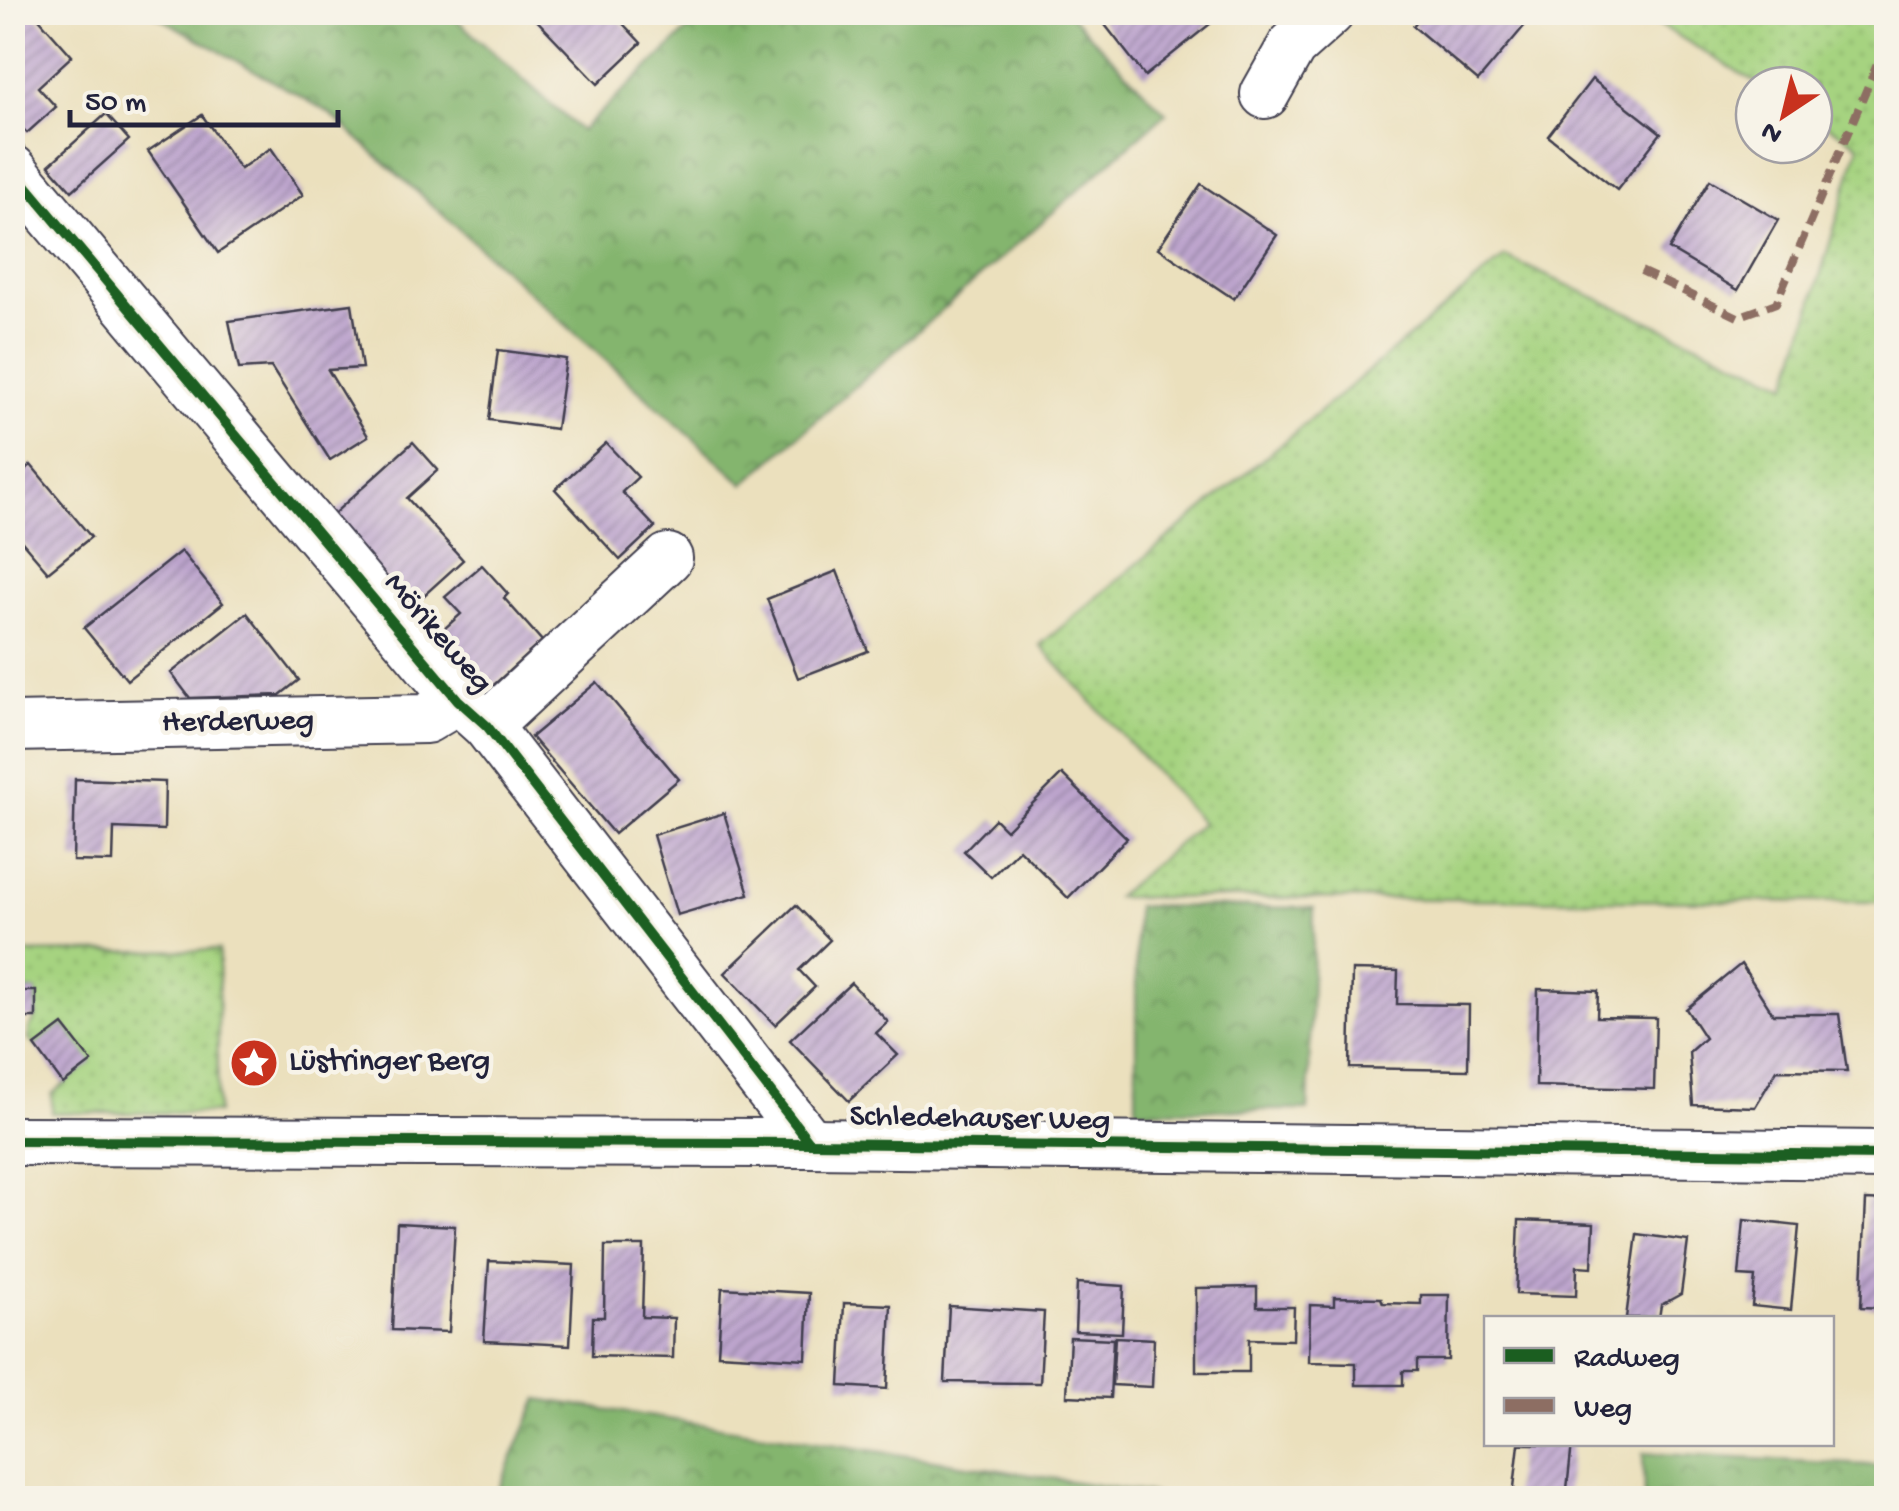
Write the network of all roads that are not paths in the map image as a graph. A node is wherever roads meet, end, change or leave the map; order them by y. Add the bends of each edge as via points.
1 (1330, 12) edge
2 (1265, 94) dead end
3 (12, 169) edge
4 (668, 558) dead end
5 (472, 713) junction
6 (12, 727) edge
7 (28, 1131) edge
8 (810, 1143) junction
9 (1886, 1155) edge

1 - 2 street via 1292,46
3 - 5 street, Mörikeweg
4 - 5 street, Herderweg
5 - 6 street, Herderweg
5 - 8 street, Mörikeweg
7 - 8 street, Schledehauser Weg
8 - 9 street, Schledehauser Weg

